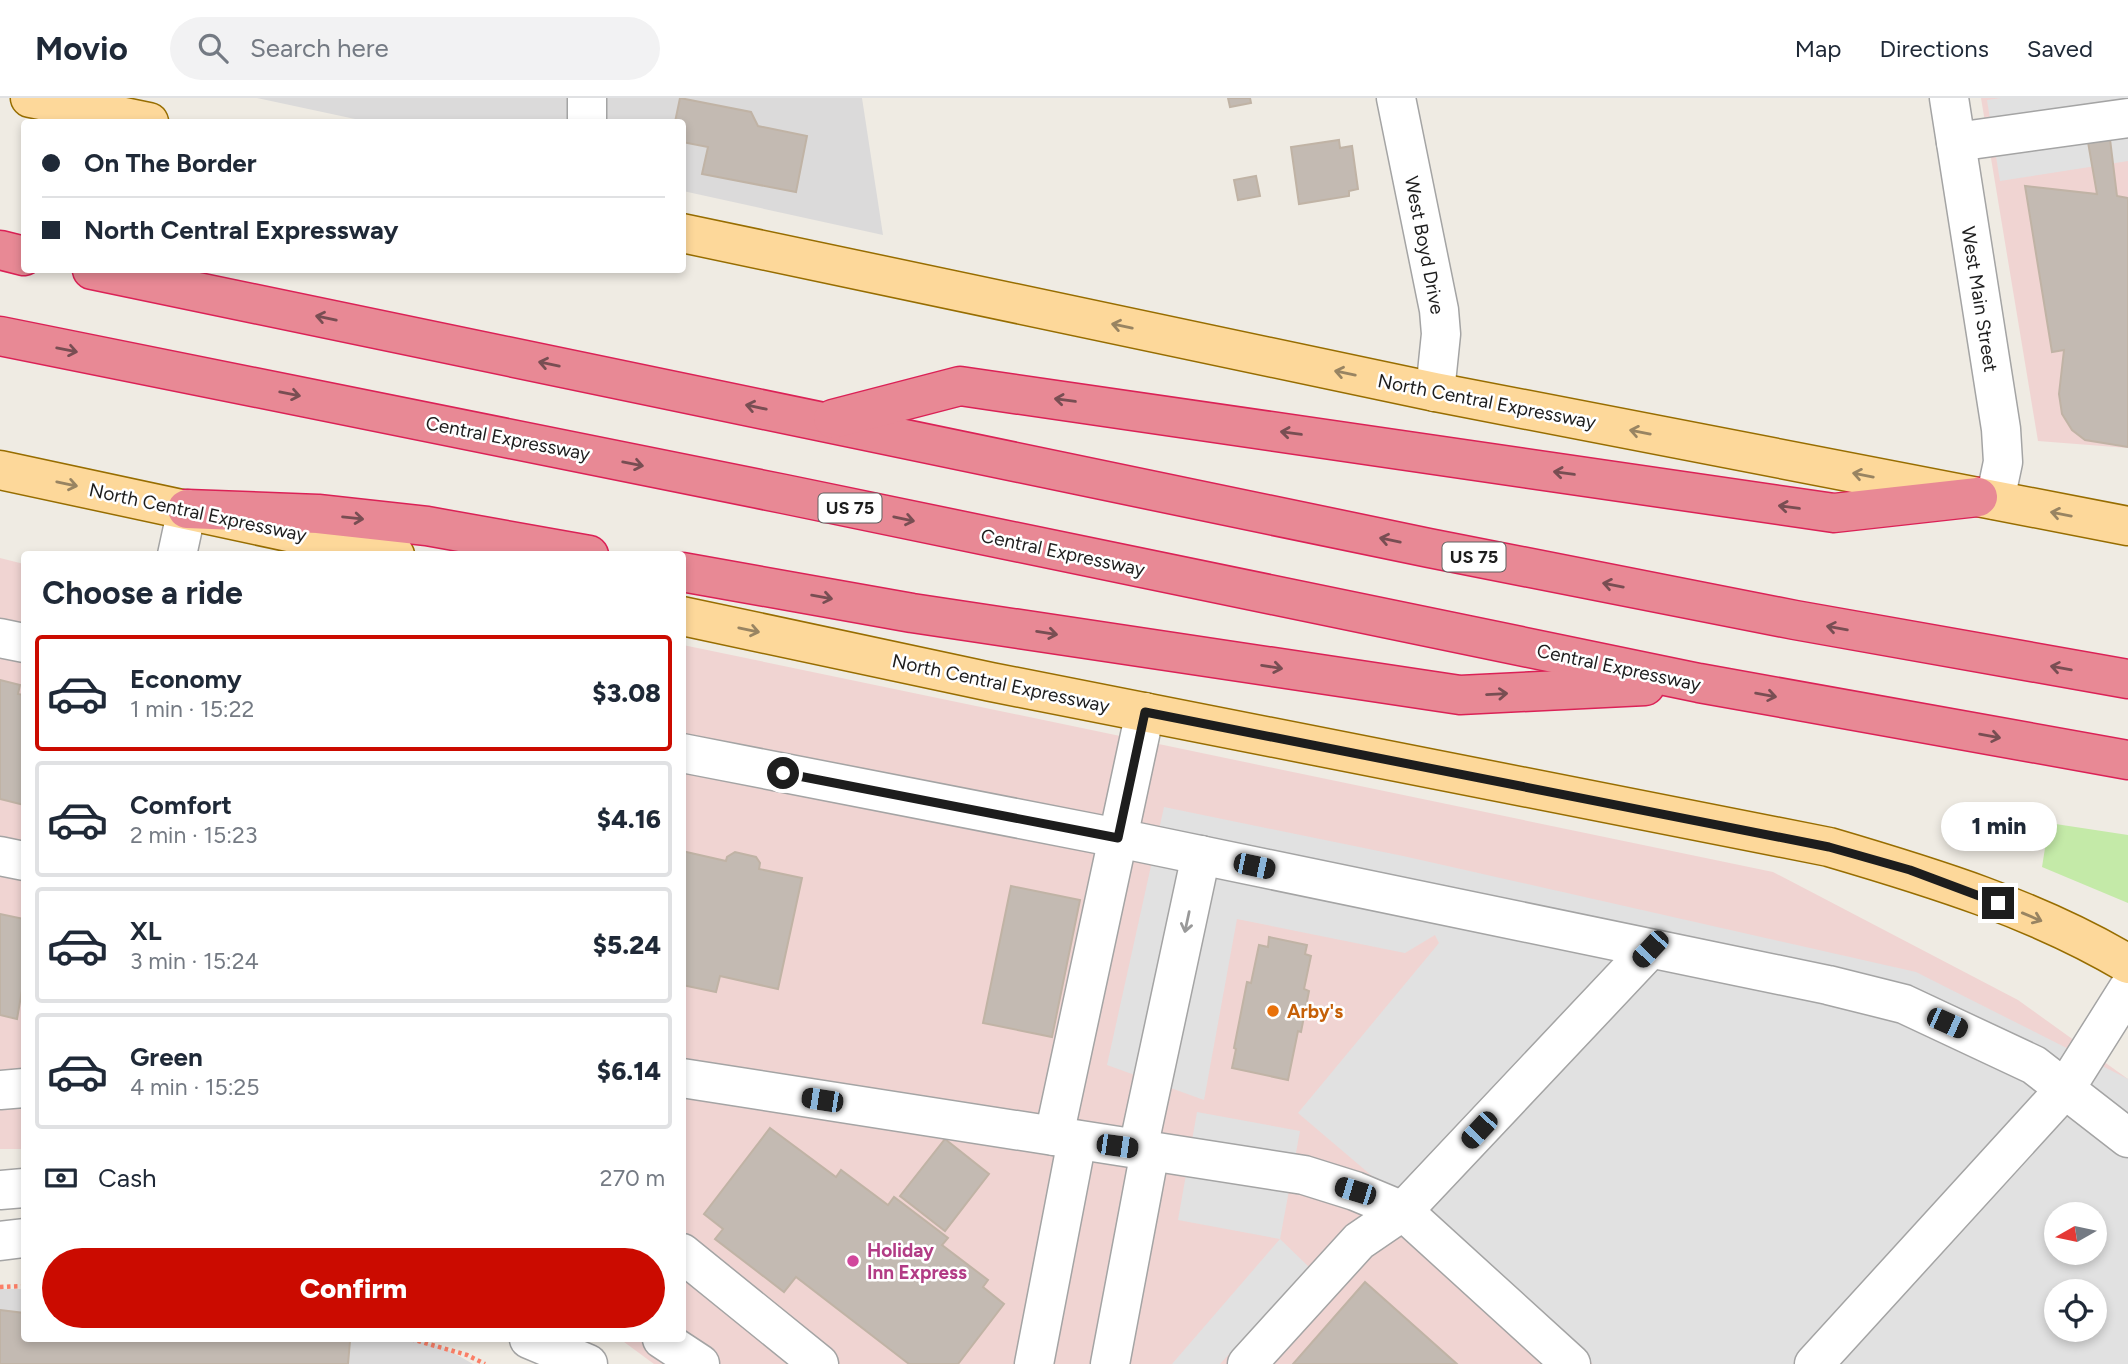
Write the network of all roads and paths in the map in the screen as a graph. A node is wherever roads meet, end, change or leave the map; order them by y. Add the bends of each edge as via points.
1 (30, 98) edge
2 (587, 98) edge
3 (1396, 98) edge
4 (1949, 98) edge
5 (2128, 117) edge
6 (134, 119) edge
7 (587, 119) edge
8 (1956, 142) junction
9 (686, 234) edge
10 (0, 250) edge
11 (21, 255) edge
12 (107, 273) edge
13 (0, 336) edge
14 (1435, 392) junction
15 (823, 421) junction
16 (0, 470) edge
17 (1987, 499) junction
18 (187, 509) junction
19 (2128, 526) edge
20 (178, 551) edge
21 (377, 551) edge
22 (566, 551) edge
23 (686, 573) edge
24 (686, 617) edge
25 (0, 638) edge
26 (21, 642) edge
27 (2128, 680) edge
28 (1699, 683) junction
29 (1145, 712) junction
30 (686, 754) edge
31 (2128, 760) edge
32 (1118, 838) junction
33 (1201, 855) junction
34 (0, 856) edge
35 (21, 860) edge
36 (1650, 949) junction
37 (2128, 964) edge
38 (2128, 989) edge
39 (686, 1079) edge
40 (21, 1088) edge
41 (2066, 1089) junction
42 (0, 1090) edge
43 (1066, 1138) junction
44 (2128, 1138) edge
45 (1144, 1150) junction
46 (21, 1188) edge
47 (0, 1190) edge
48 (1403, 1211) junction
49 (21, 1238) edge
50 (0, 1241) edge
51 (686, 1256) edge
52 (21, 1286) edge
53 (0, 1287) edge
54 (422, 1342) edge
55 (536, 1342) edge
56 (667, 1342) edge
57 (485, 1364) edge
58 (587, 1364) edge
59 (700, 1364) edge
60 (819, 1364) edge
61 (1034, 1364) edge
62 (1110, 1364) edge
63 (1247, 1364) edge
64 (1571, 1364) edge
65 (1814, 1364) edge

1 - 6 main road
2 - 7 street
3 - 14 street, West Boyd Drive via 1439,310
4 - 8 street, West Main Street
5 - 8 street
8 - 17 street, West Main Street via 2001,429 2003,462
14 -> 9 main road, North Central Expressway
10 - 11 highway
15 -> 12 highway, US 75
13 -> 28 highway, Central Expressway / US 75
17 -> 14 main road, North Central Expressway
17 -> 15 highway via 1834,513 960,386
27 -> 15 highway, US 75 via 1669,596
16 -> 18 main road, North Central Expressway
19 -> 17 main road, North Central Expressway
18 - 20 street
18 - 21 main road, North Central Expressway
18 -> 22 highway via 318,514 414,524
23 -> 28 highway via 912,613 1460,695
24 -> 29 main road, North Central Expressway
25 - 26 street
28 -> 31 highway, Central Expressway / US 75
29 - 32 street
29 -> 37 main road, North Central Expressway via 1829,847 1910,870 1998,903 2097,945
30 - 32 street
32 - 33 street
32 - 43 street
33 - 36 street
33 -> 45 street
34 - 35 street
36 - 41 street via 1904,1004 2034,1065
36 - 48 street
38 - 41 street
39 - 43 street
40 - 42 street
41 - 44 street
41 - 65 street
43 - 45 street
43 - 61 street
45 - 48 street via 1304,1175
45 - 62 street
46 - 47 street
48 - 63 street via 1359,1241
48 - 64 street
49 - 50 street
51 - 60 street
52 - 53 path
54 - 57 path
55 - 58 street
56 - 59 street

